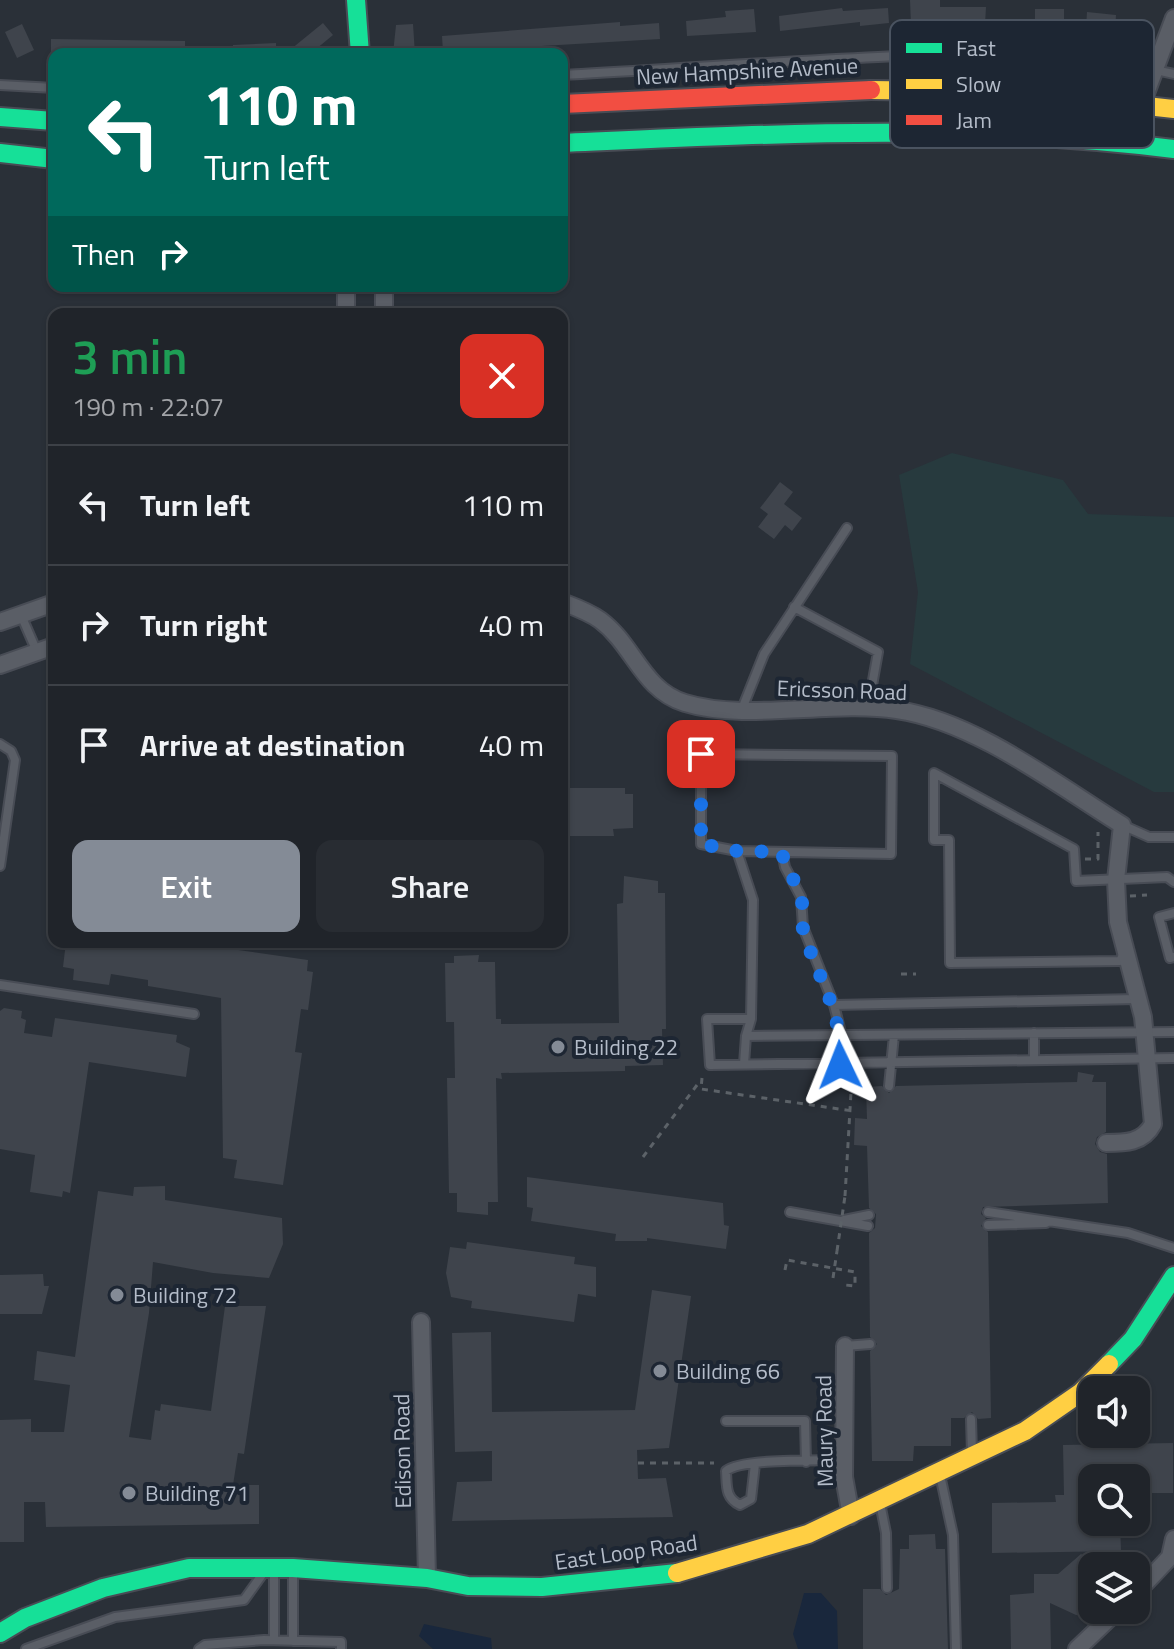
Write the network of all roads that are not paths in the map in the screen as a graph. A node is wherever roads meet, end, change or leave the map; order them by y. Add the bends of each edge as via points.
1 (356, 0) edge
2 (1174, 18) edge
3 (360, 48) edge
4 (890, 57) edge
5 (1154, 69) edge
6 (1157, 70) junction
7 (1174, 74) edge
8 (568, 75) edge
9 (1154, 77) edge
10 (0, 85) edge
11 (48, 88) edge
12 (890, 90) edge
13 (568, 104) edge
14 (1154, 106) edge
15 (1174, 109) edge
16 (0, 117) edge
17 (48, 121) edge
18 (890, 132) edge
19 (568, 143) edge
20 (1154, 146) edge
21 (1174, 149) edge
22 (0, 153) edge
23 (48, 158) edge
24 (847, 528) dead end
25 (48, 605) edge
26 (568, 606) edge
27 (794, 607) junction
28 (21, 614) junction
29 (0, 622) edge
30 (48, 648) edge
31 (37, 652) junction
32 (0, 665) edge
33 (742, 709) junction
34 (867, 709) junction
35 (0, 744) edge
36 (1122, 825) junction
37 (1174, 837) edge
38 (737, 851) junction
39 (782, 852) junction
40 (0, 866) edge
41 (1116, 880) junction
42 (1174, 882) edge
43 (1174, 913) edge
44 (1124, 953) junction
45 (1174, 957) edge
46 (0, 985) edge
47 (1138, 999) junction
48 (834, 1005) junction
49 (194, 1014) dead end
50 (751, 1019) junction
51 (1145, 1032) junction
52 (1174, 1032) edge
53 (1034, 1033) junction
54 (894, 1035) junction
55 (746, 1036) junction
56 (842, 1036) junction
57 (1147, 1058) junction
58 (1174, 1058) edge
59 (1034, 1059) junction
60 (893, 1061) junction
61 (744, 1064) junction
62 (840, 1065) junction
63 (889, 1086) dead end
64 (1106, 1143) dead end
65 (790, 1212) dead end
66 (988, 1212) dead end
67 (869, 1215) dead end
68 (844, 1220) junction
69 (1055, 1223) junction
70 (988, 1225) dead end
71 (868, 1226) dead end
72 (1174, 1248) edge
73 (1174, 1276) edge
74 (421, 1322) dead end
75 (870, 1344) dead end
76 (845, 1346) joint
77 (971, 1419) dead end
78 (726, 1421) dead end
79 (972, 1458) junction
80 (844, 1460) junction
81 (806, 1462) junction
82 (755, 1464) junction
83 (940, 1474) junction
84 (879, 1502) junction
85 (851, 1516) junction
86 (1174, 1539) edge
87 (270, 1567) junction
88 (293, 1568) junction
89 (427, 1578) junction
90 (1150, 1578) edge
91 (887, 1588) dead end
92 (1103, 1624) edge
93 (0, 1633) edge
94 (274, 1640) junction
95 (293, 1641) junction
96 (26, 1649) edge
97 (199, 1649) edge
98 (341, 1649) edge
99 (956, 1649) edge
100 (1077, 1649) edge

1 - 3 street
2 - 6 street
4 - 8 lane
5 - 6 lane
6 - 7 lane
6 - 9 street
10 - 11 lane
12 - 13 street, New Hampshire Avenue
14 - 15 street, New Hampshire Avenue
16 - 17 street
18 - 19 street
20 - 21 street
22 - 23 street
24 - 27 lane
25 - 28 street
26 - 33 street, Ericsson Road via 601,621 650,683 676,700 707,709
27 - 33 lane via 764,654
27 - 34 lane via 878,652
28 - 29 street
28 - 31 lane
30 - 31 street
31 - 32 street
33 - 34 street, Ericsson Road
34 - 36 street, Ericsson Road via 946,722
35 - 40 lane via 15,760
36 - 37 lane via 1149,837
36 - 41 street
38 - 39 lane
38 - 39 lane via 701,844 701,754 892,756 891,854
38 - 50 lane via 753,900
39 - 48 lane via 801,897 803,927
41 - 42 lane via 1167,877
41 - 44 street
41 - 44 lane via 1076,881 1074,849 934,773 934,840 949,840 950,963 1120,961
43 - 45 lane via 1159,917 1170,958
44 - 47 street
46 - 49 lane
47 - 48 lane
47 - 51 street
48 - 56 lane
50 - 55 lane
50 - 61 lane via 707,1019 710,1065
51 - 52 lane
51 - 53 lane
51 - 57 street
53 - 54 lane
53 - 59 lane
54 - 56 lane
54 - 60 lane
55 - 56 lane
55 - 61 lane
56 - 62 lane
57 - 58 lane
57 - 59 lane
57 - 64 street via 1153,1124 1129,1142
59 - 60 lane
60 - 62 lane
60 - 63 lane
61 - 62 lane
65 - 68 lane
66 - 69 lane
67 - 68 lane
68 - 71 lane
69 - 70 lane
69 - 72 lane via 1128,1233
73 - 79 street, East Loop Road via 1133,1339 1080,1393 1025,1431
74 - 89 street, Edison Road
75 - 76 lane
76 - 80 street, Maury Road
77 - 79 lane
78 - 81 lane via 805,1421
79 - 83 street, East Loop Road
80 - 81 lane
80 - 85 street, Maury Road
81 - 82 lane
82 - 82 lane via 726,1471 731,1501 740,1505 751,1499
83 - 84 street, East Loop Road
83 - 99 lane via 953,1535
84 - 85 street, East Loop Road
84 - 91 lane via 886,1533
85 - 89 street, East Loop Road via 685,1572 542,1587 468,1586
86 - 90 street via 1170,1557
87 - 88 street, East Loop Road
87 - 93 street, East Loop Road via 189,1568 103,1588
87 - 94 lane
87 - 96 lane via 244,1600 115,1617
88 - 89 street, East Loop Road
88 - 95 lane
92 - 100 street
94 - 95 lane
94 - 97 lane
95 - 98 lane via 341,1642

